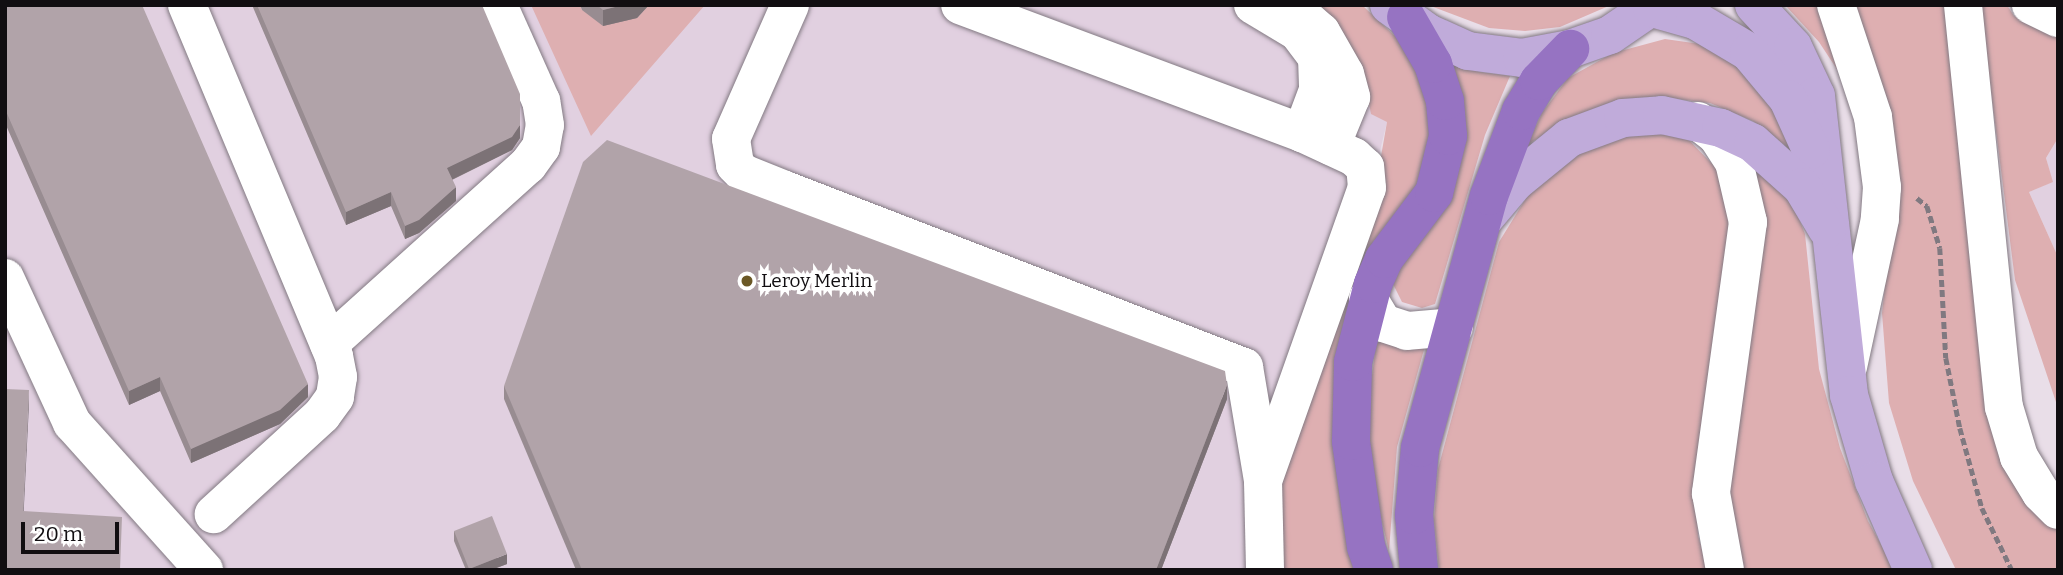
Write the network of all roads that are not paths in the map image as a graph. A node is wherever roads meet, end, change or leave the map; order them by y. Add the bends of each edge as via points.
1 (187, 5) edge
2 (498, 5) edge
3 (764, 5) edge
4 (790, 5) edge
5 (960, 5) edge
6 (1253, 5) edge
7 (1290, 5) edge
8 (1754, 5) edge
9 (1836, 5) edge
10 (1963, 5) edge
11 (2031, 5) edge
12 (1653, 6) edge
13 (1397, 11) edge
14 (2058, 18) edge
15 (1570, 49) junction
16 (720, 119) dead end
17 (1698, 121) junction
18 (1317, 139) junction
19 (1829, 194) junction
20 (1483, 220) junction
21 (1834, 243) junction
22 (5, 278) edge
23 (1368, 298) junction
24 (1454, 327) junction
25 (329, 344) junction
26 (1846, 376) junction
27 (1263, 481) junction
28 (2058, 510) edge
29 (215, 514) dead end
30 (204, 570) edge
31 (1265, 570) edge
32 (1374, 570) edge
33 (1419, 570) edge
34 (1724, 570) edge
35 (1913, 570) edge

1 - 25 street
2 - 25 street via 541,101 545,125 541,146 528,165
3 - 16 street
4 - 27 street via 731,139 735,165 762,180 1244,367
5 - 18 street
6 - 18 street via 1298,32 1317,57
7 - 18 street via 1321,32 1345,74 1351,97
8 - 19 main road via 1787,40 1811,84 1821,117
9 - 26 street via 1870,105 1881,170 1880,219
10 - 28 street via 2004,407 2019,457 2041,494
11 - 14 street
12 - 15 main road via 1610,35
12 - 19 main road via 1724,35 1765,68 1788,99
13 - 15 main road via 1447,42 1495,57 1522,58
13 - 23 highway via 1433,64 1445,101 1448,136 1434,192 1384,259
15 - 20 highway via 1539,81 1521,111
17 - 20 main road via 1643,116 1587,128 1551,149
17 - 21 main road via 1736,134 1769,154 1802,187
17 - 34 street via 1717,136 1734,162 1748,222 1711,484
18 - 27 street via 1361,162 1367,188
19 - 21 main road
20 - 24 highway
21 - 26 main road
22 - 30 street via 72,423
23 - 24 street via 1383,323 1407,331
23 - 32 highway via 1349,394 1356,488
24 - 33 highway via 1417,470 1414,515
25 - 29 street via 338,377 330,406
26 - 35 main road via 1869,466
27 - 31 street

